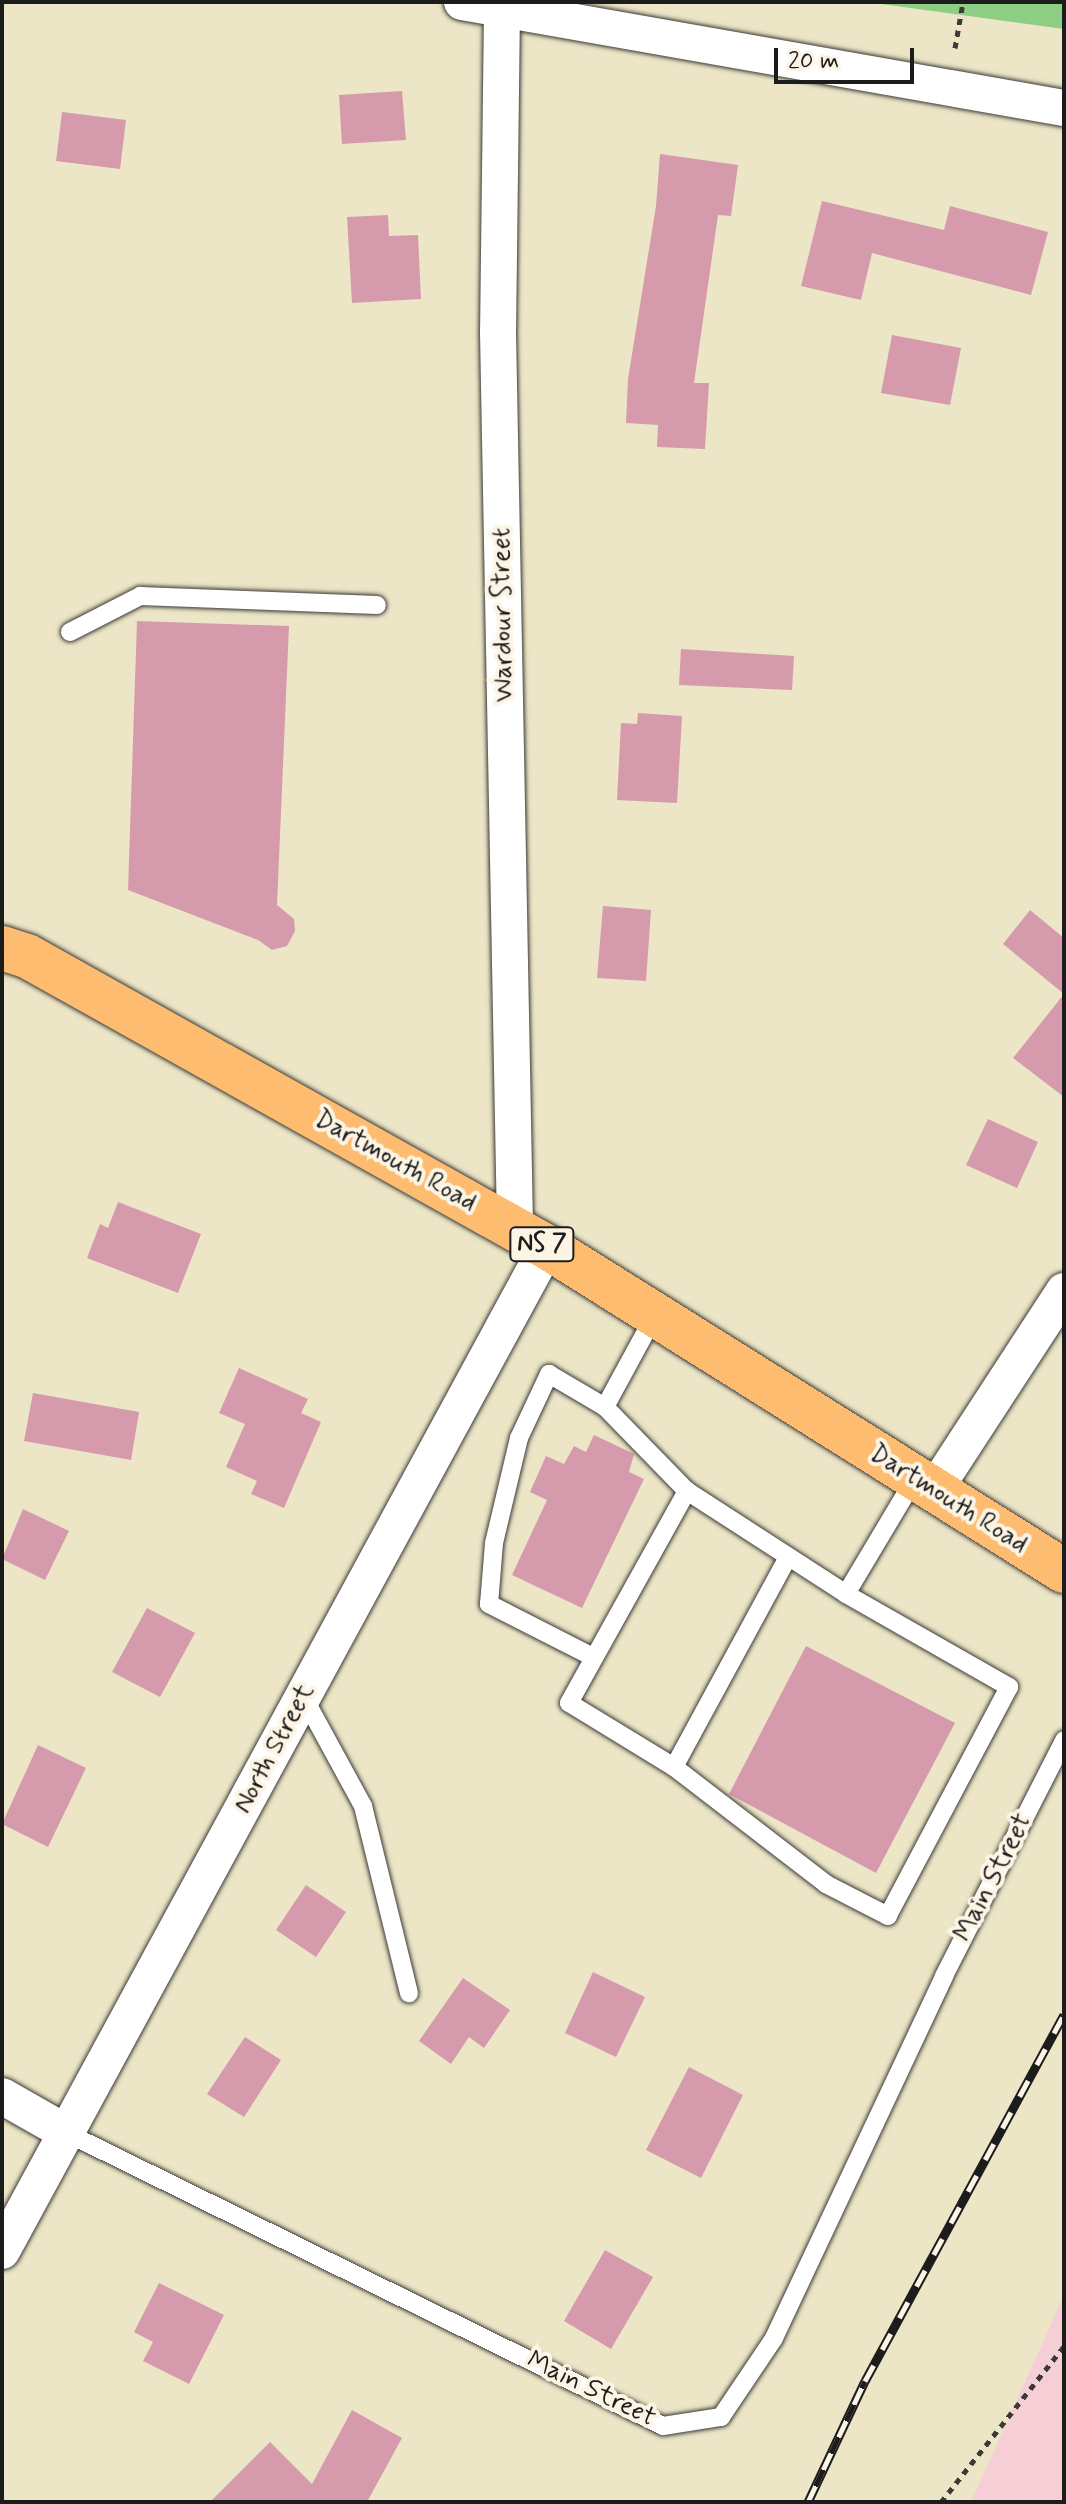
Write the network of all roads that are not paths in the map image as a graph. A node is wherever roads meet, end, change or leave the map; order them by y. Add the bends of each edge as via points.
1 (462, 2) edge
2 (500, 6) edge
3 (1064, 108) edge
4 (377, 605) dead end
5 (70, 632) dead end
6 (2, 948) edge
7 (531, 1238) junction
8 (1064, 1291) edge
9 (655, 1315) junction
10 (605, 1407) junction
11 (924, 1486) junction
12 (687, 1491) junction
13 (788, 1557) junction
14 (1064, 1571) edge
15 (846, 1594) junction
16 (593, 1657) junction
17 (303, 1696) junction
18 (1064, 1740) edge
19 (674, 1767) junction
20 (409, 1993) dead end
21 (2, 2096) edge
22 (67, 2133) junction
23 (2, 2251) edge

1 - 2 street
2 - 3 street
2 - 7 street, Wardour Street via 498,332
4 - 5 lane via 140,596
6 - 7 main road, Dartmouth Road / NS 7 via 27,956
7 - 9 main road, Dartmouth Road / NS 7
7 - 17 street, North Street
8 - 11 street
9 - 10 lane
9 - 11 main road, Dartmouth Road / NS 7
10 - 12 lane
10 - 16 lane via 549,1374 519,1438 494,1543 489,1604
11 - 14 main road, Dartmouth Road / NS 7
11 - 15 lane
12 - 13 lane
12 - 16 lane
13 - 15 lane
13 - 19 lane
15 - 19 lane via 1009,1687 888,1916 826,1884
16 - 19 lane via 569,1703
17 - 20 lane via 363,1806
17 - 22 street, North Street
18 - 22 lane, Main Street via 944,1976 774,2338 721,2417 663,2426
21 - 22 street, Main Street
22 - 23 street, North Street

